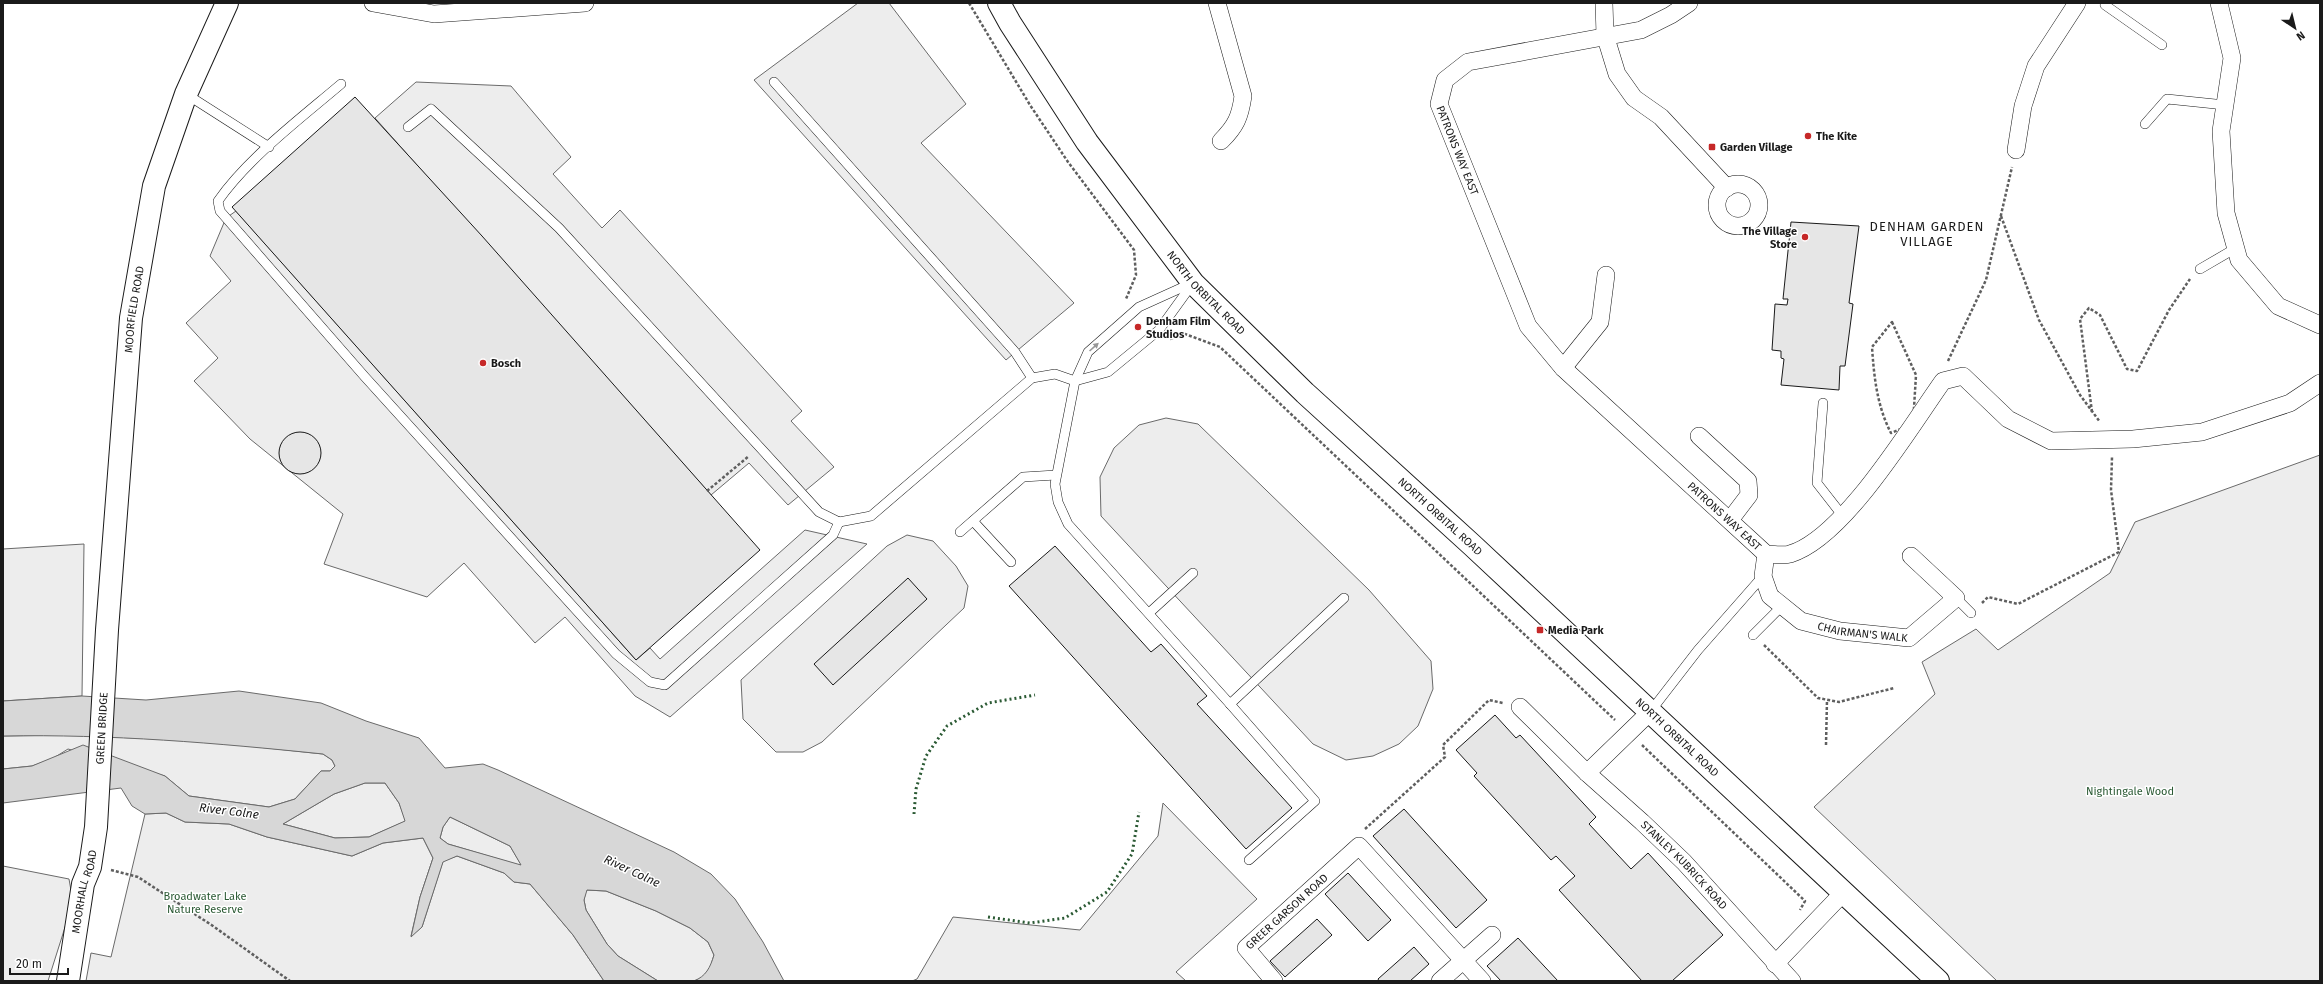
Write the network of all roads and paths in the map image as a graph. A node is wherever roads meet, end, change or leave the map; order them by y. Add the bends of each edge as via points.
1 (227, 3) edge
2 (373, 3) edge
3 (585, 3) edge
4 (969, 3) edge
5 (999, 3) edge
6 (1217, 3) edge
7 (1604, 3) edge
8 (1689, 3) edge
9 (2077, 3) edge
10 (2106, 3) edge
11 (2219, 3) edge
12 (1605, 35) junction
13 (2162, 45) dead end
14 (774, 82) dead end
15 (341, 84) dead end
16 (186, 94) junction
17 (2225, 105) junction
18 (2145, 124) dead end
19 (408, 127) dead end
20 (1221, 141) dead end
21 (269, 147) junction
22 (2016, 150) joint
23 (1726, 188) dead end
24 (2002, 216) junction
25 (2236, 248) junction
26 (2200, 269) joint
27 (1606, 275) dead end
28 (1193, 283) junction
29 (1125, 300) dead end
30 (2320, 325) edge
31 (1165, 341) dead end
32 (1563, 368) junction
33 (1032, 378) junction
34 (1075, 381) junction
35 (1942, 381) junction
36 (2320, 383) edge
37 (1823, 403) dead end
38 (2092, 412) junction
39 (1913, 424) junction
40 (1699, 436) dead end
41 (2113, 440) junction
42 (763, 452) junction
43 (1056, 475) junction
44 (707, 491) dead end
45 (1842, 515) junction
46 (1730, 520) junction
47 (974, 521) junction
48 (839, 522) junction
49 (960, 532) dead end
50 (1766, 554) junction
51 (1911, 556) dead end
52 (1011, 562) dead end
53 (1193, 573) dead end
54 (1763, 576) junction
55 (1344, 598) dead end
56 (1956, 598) junction
57 (1782, 606) junction
58 (1149, 613) junction
59 (1971, 613) joint
60 (107, 630) joint
61 (1753, 635) joint
62 (1894, 688) dead end
63 (1827, 700) junction
64 (1230, 704) junction
65 (1520, 707) joint
66 (1650, 712) junction
67 (1629, 733) junction
68 (1826, 745) dead end
69 (1587, 774) junction
70 (96, 827) joint
71 (1359, 846) junction
72 (1249, 860) dead end
73 (90, 867) junction
74 (1843, 893) junction
75 (1799, 912) dead end
76 (1492, 935) dead end
77 (1464, 960) junction
78 (1774, 964) junction
79 (68, 981) edge
80 (290, 981) edge
81 (1274, 981) edge
82 (1440, 981) edge
83 (1482, 981) edge
84 (1792, 981) edge
85 (1938, 981) edge

1 - 16 main road, MOORFIELD ROAD
2 - 3 street via 434,14
4 - 29 path via 1068,162 1134,250 1136,275
5 - 28 main road, NORTH ORBITAL ROAD via 1087,142
6 - 20 street via 1243,96 1241,112 1234,128
7 - 12 street
8 - 12 street, PATRONS WAY EAST via 1641,30
9 - 22 street via 2036,66 2023,106
10 - 13 lane via 2105,5
11 - 17 street via 2232,58
12 - 23 street via 1617,74 1634,98 1661,117
12 - 32 street, PATRONS WAY EAST via 1468,62 1445,80 1439,104 1528,326
14 - 33 lane via 1015,352
15 - 21 lane
16 - 21 lane
16 - 60 main road, MOORFIELD ROAD via 154,186 131,318
17 - 18 lane via 2167,100
17 - 25 street via 2221,131 2226,213
19 - 42 lane via 431,109 559,228
21 - 48 lane via 227,189 218,201 220,211 365,377 616,654 650,682 665,685 833,535
22 - 24 path
24 - 35 path via 1986,280
24 - 38 path via 2039,320
25 - 26 lane
25 - 30 street via 2239,260 2278,306
26 - 38 path via 2192,276 2169,310 2137,372 2127,369 2100,316 2089,308 2080,319
27 - 32 street via 1600,322
28 - 34 lane via 1159,330 1108,372
34 -> 28 lane via 1088,352 1139,307
28 - 66 main road, NORTH ORBITAL ROAD via 1305,393
31 - 67 path via 1185,334 1220,347
32 - 46 street, PATRONS WAY EAST
33 - 34 lane via 1055,374
33 - 48 lane via 871,516
34 - 43 lane
35 - 39 street, PATRONS WAY EAST
35 - 41 street via 1963,376 2008,419 2051,441
36 - 41 street via 2290,403 2202,432
37 - 45 lane via 1818,483
38 - 41 path
39 - 39 path via 1916,375 1892,322 1872,347 1875,382 1884,420 1891,433
39 - 45 street, PATRONS WAY EAST via 1870,486
40 - 46 street via 1748,481 1749,495
41 - 59 path via 2111,490 2119,552 2018,604 1988,598
42 - 44 path via 748,456
42 - 48 lane via 819,512
43 - 47 lane via 1023,477
43 - 58 lane via 1058,502 1068,524
45 - 50 street, PATRONS WAY EAST via 1818,540 1790,554
46 - 50 street, PATRONS WAY EAST
47 - 49 lane
47 - 52 lane
50 - 54 street, CHAIRMAN'S WALK
51 - 56 street
53 - 58 lane
54 - 57 street, CHAIRMAN'S WALK via 1770,596
54 - 66 lane via 1698,650
55 - 64 lane
56 - 57 street, CHAIRMAN'S WALK via 1909,638 1840,630 1801,621
56 - 59 lane
57 - 61 lane
58 - 64 lane
60 - 70 main road, GREEN BRIDGE
61 - 63 path via 1818,698
62 - 63 path via 1839,702
63 - 68 path
64 - 72 lane via 1315,801
65 - 69 street, STANLEY KUBRICK ROAD
65 - 71 path via 1490,700 1443,745 1445,757 1362,831
66 - 67 street
66 - 74 main road, NORTH ORBITAL ROAD
67 - 69 street
67 - 75 path via 1805,901
69 - 78 street, STANLEY KUBRICK ROAD via 1684,862
70 - 73 main road, MOORHALL ROAD
71 - 77 street
71 - 81 street, GREER GARSON ROAD via 1246,948
73 - 79 main road, MOORHALL ROAD via 83,884
73 - 80 path via 138,877
74 - 78 street
74 - 85 main road, NORTH ORBITAL ROAD
76 - 77 street
77 - 82 street
77 - 83 street
78 - 84 street, STANLEY KUBRICK ROAD

